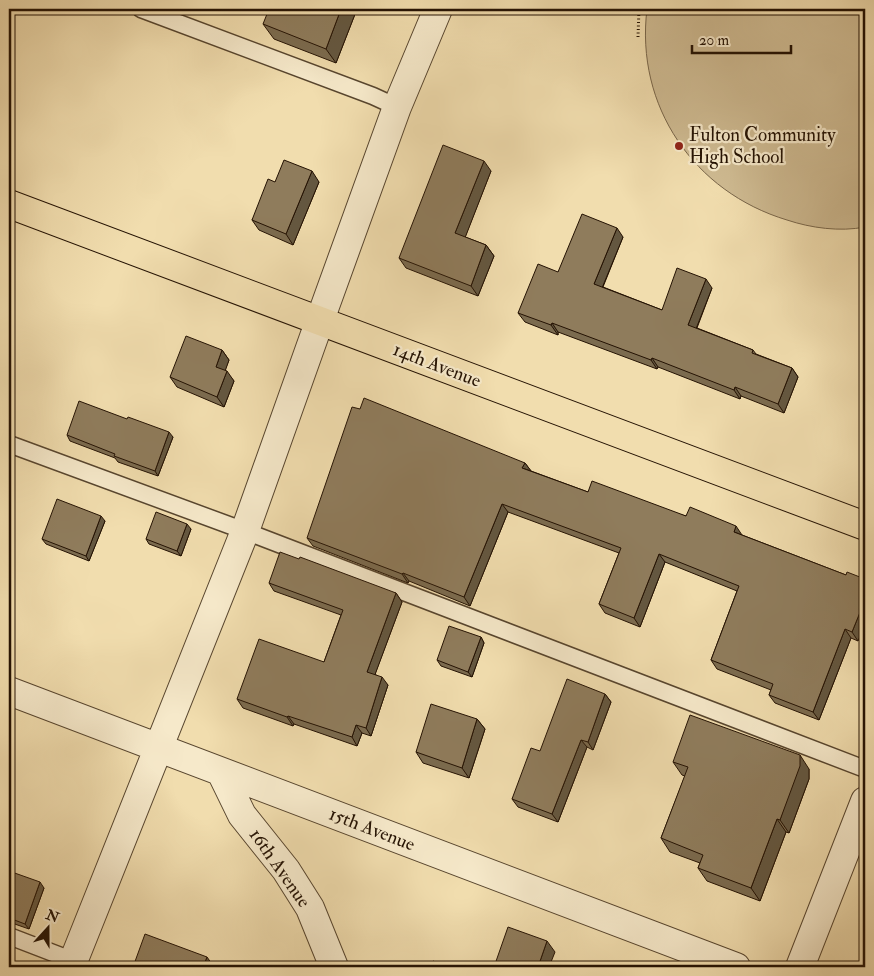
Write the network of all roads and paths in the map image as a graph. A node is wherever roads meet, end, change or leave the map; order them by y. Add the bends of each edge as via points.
1 (141, 9) edge
2 (438, 9) edge
3 (639, 9) edge
4 (638, 37) dead end
5 (397, 107) junction
6 (9, 204) edge
7 (320, 320) junction
8 (9, 444) edge
9 (865, 526) edge
10 (245, 531) junction
11 (9, 691) edge
12 (159, 747) junction
13 (865, 769) edge
14 (221, 772) junction
15 (865, 801) edge
16 (9, 936) edge
17 (72, 964) edge
18 (334, 967) edge
19 (736, 967) edge
20 (800, 967) edge

1 - 5 lane
2 - 5 street
3 - 4 path
5 - 7 street
6 - 7 main road, 14th Avenue
7 - 9 main road, 14th Avenue
7 - 10 street
8 - 10 lane
10 - 12 street
10 - 13 lane
11 - 12 street, 15th Avenue
12 - 14 street, 15th Avenue
12 - 17 street
14 - 18 street, 16th Avenue via 242,815 286,870 310,908
14 - 19 street, 15th Avenue
15 - 20 street
16 - 17 lane

